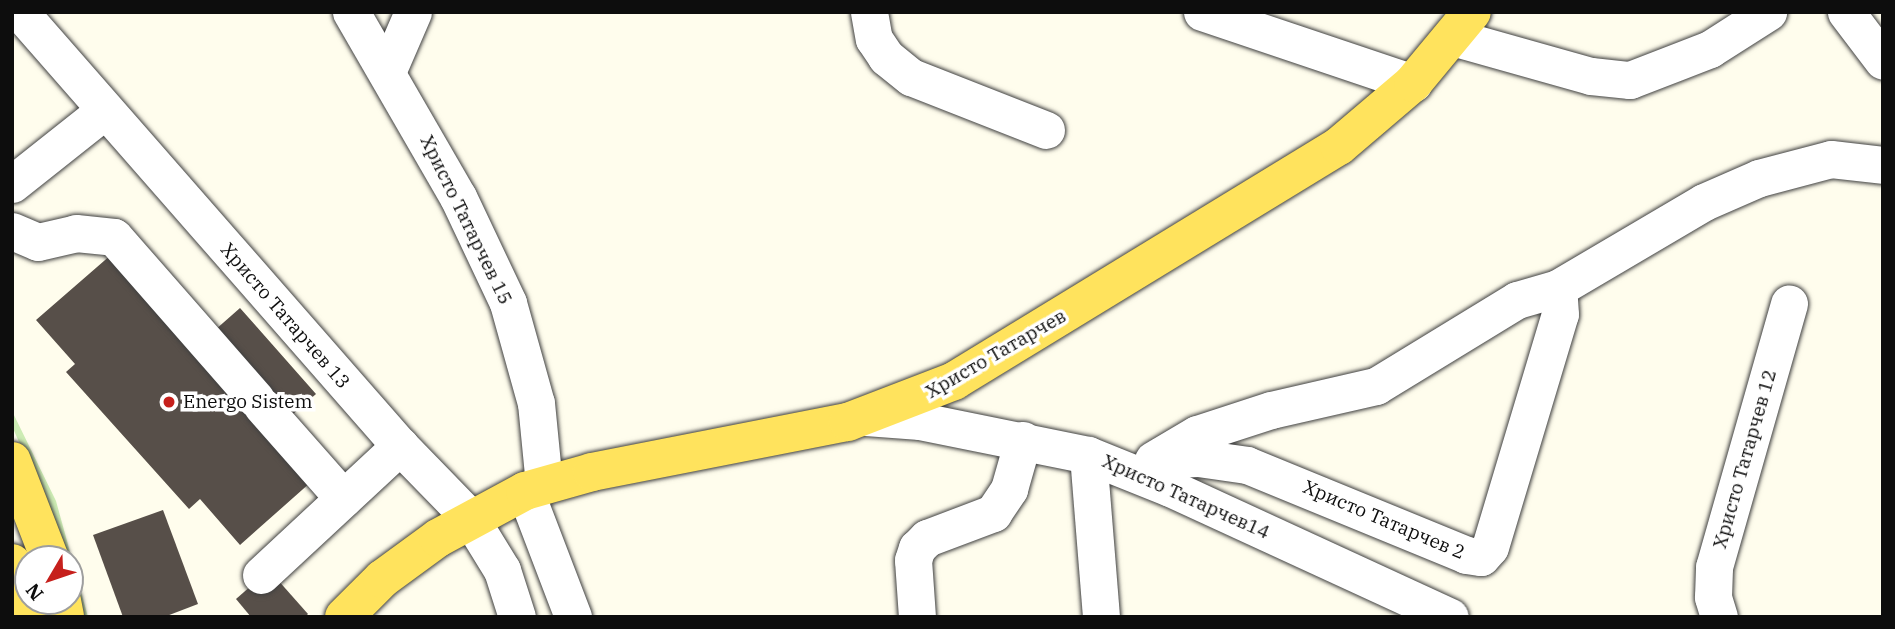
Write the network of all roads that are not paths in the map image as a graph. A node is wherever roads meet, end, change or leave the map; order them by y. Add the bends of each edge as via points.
1 (20, 12) edge
2 (351, 12) edge
3 (413, 12) edge
4 (869, 12) edge
5 (1202, 12) edge
6 (1768, 12) edge
7 (1846, 12) edge
8 (1462, 25) edge
9 (1883, 61) edge
10 (388, 70) junction
11 (1413, 83) junction
12 (104, 111) junction
13 (1046, 130) dead end
14 (1883, 165) edge
15 (12, 184) edge
16 (12, 231) edge
17 (1558, 288) junction
18 (1789, 303) dead end
19 (866, 417) junction
20 (1023, 440) junction
21 (400, 446) junction
22 (1088, 455) junction
23 (12, 461) edge
24 (1145, 467) junction
25 (534, 488) junction
26 (343, 498) junction
27 (470, 518) junction
28 (45, 545) edge
29 (12, 564) edge
30 (261, 575) dead end
31 (351, 614) edge
32 (27, 617) edge
33 (517, 617) edge
34 (573, 617) edge
35 (917, 617) edge
36 (1101, 617) edge
37 (1450, 617) edge
38 (1719, 617) edge

1 - 12 street, Христо Татарчев 13
2 - 10 street, Христо Татарчев 15
3 - 10 street
4 - 13 street via 874,39 886,57 911,77
5 - 11 street
6 - 8 street via 1710,49 1630,80 1591,76
7 - 9 street
8 - 11 main road, Христо Татарчев
10 - 25 street, Христо Татарчев 15 via 458,197 508,303 536,403
11 - 19 main road, Христо Татарчев via 1360,131 1295,177 962,376
12 - 15 street
12 - 21 street, Христо Татарчев 13
14 - 17 street via 1831,159 1759,177 1704,202
16 - 26 street via 38,242 76,233 114,237
17 - 24 street via 1517,300 1376,386 1197,433
17 - 24 street, Христо Татарчев 2 via 1560,314 1490,547 1481,557 1466,555 1247,466 1198,458
18 - 38 street, Христо Татарчев 12 via 1714,567 1713,597
19 - 20 street, Христо Татарчев14 via 920,421
19 - 25 main road, Христо Татарчев
20 - 22 street, Христо Татарчев14
20 - 35 street via 1009,489 993,513 927,538 917,548 913,561
21 - 26 street
21 - 27 street, Христо Татарчев 13
22 - 24 street, Христо Татарчев14
22 - 36 street
23 - 28 main road
24 - 37 street, Христо Татарчев14
25 - 27 main road, Христо Татарчев
25 - 34 street, Христо Татарчев 15
26 - 30 street
27 - 31 main road, Христо Татарчев via 390,572
27 - 33 street, Христо Татарчев 13 via 502,570
29 - 32 main road

